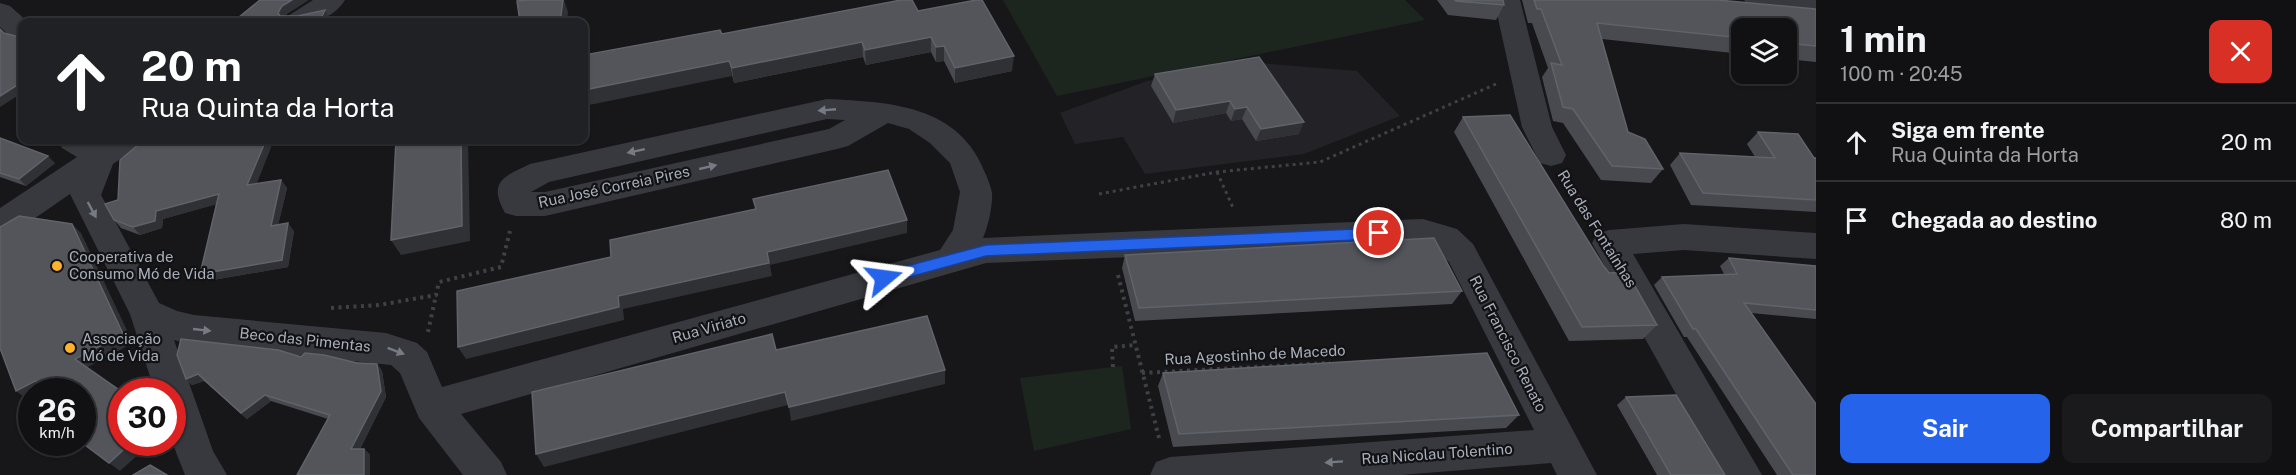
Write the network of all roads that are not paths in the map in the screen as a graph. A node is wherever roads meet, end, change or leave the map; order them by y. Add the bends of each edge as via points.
1 (332, 0) edge
2 (1507, 0) edge
3 (1757, 0) edge
4 (1816, 6) edge
5 (0, 12) edge
6 (304, 18) edge
7 (18, 28) edge
8 (99, 145) edge
9 (1551, 154) road end
10 (516, 204) road end
11 (0, 225) edge
12 (1423, 232) joint
13 (1816, 246) edge
14 (952, 259) junction
15 (147, 312) junction
16 (432, 406) junction
17 (1568, 460) edge
18 (1166, 464) edge
19 (207, 475) edge
20 (487, 475) edge
21 (1742, 475) edge

1 - 6 street
2 - 9 street, Rua das Fontaínhas via 1537,127
3 - 4 street
5 - 7 street
8 - 11 street
8 -> 15 street via 85,195
10 - 14 street, Rua José Correia Pires via 514,185 541,171 827,109 885,112 920,122 941,135 964,158 976,192 969,233
12 - 14 street, Rua Viriato via 986,250
12 - 17 street, Rua Francisco Renato via 1445,238 1461,253
13 - 21 street, Rua das Fontaínhas via 1684,237 1609,243
14 - 16 street, Rua Viriato
15 -> 16 street, Beco das Pimentas via 194,330 393,349 414,363
15 - 19 street via 197,459
16 - 20 street, Beco das Pimentas
17 -> 18 street, Rua Nicolau Tolentino

